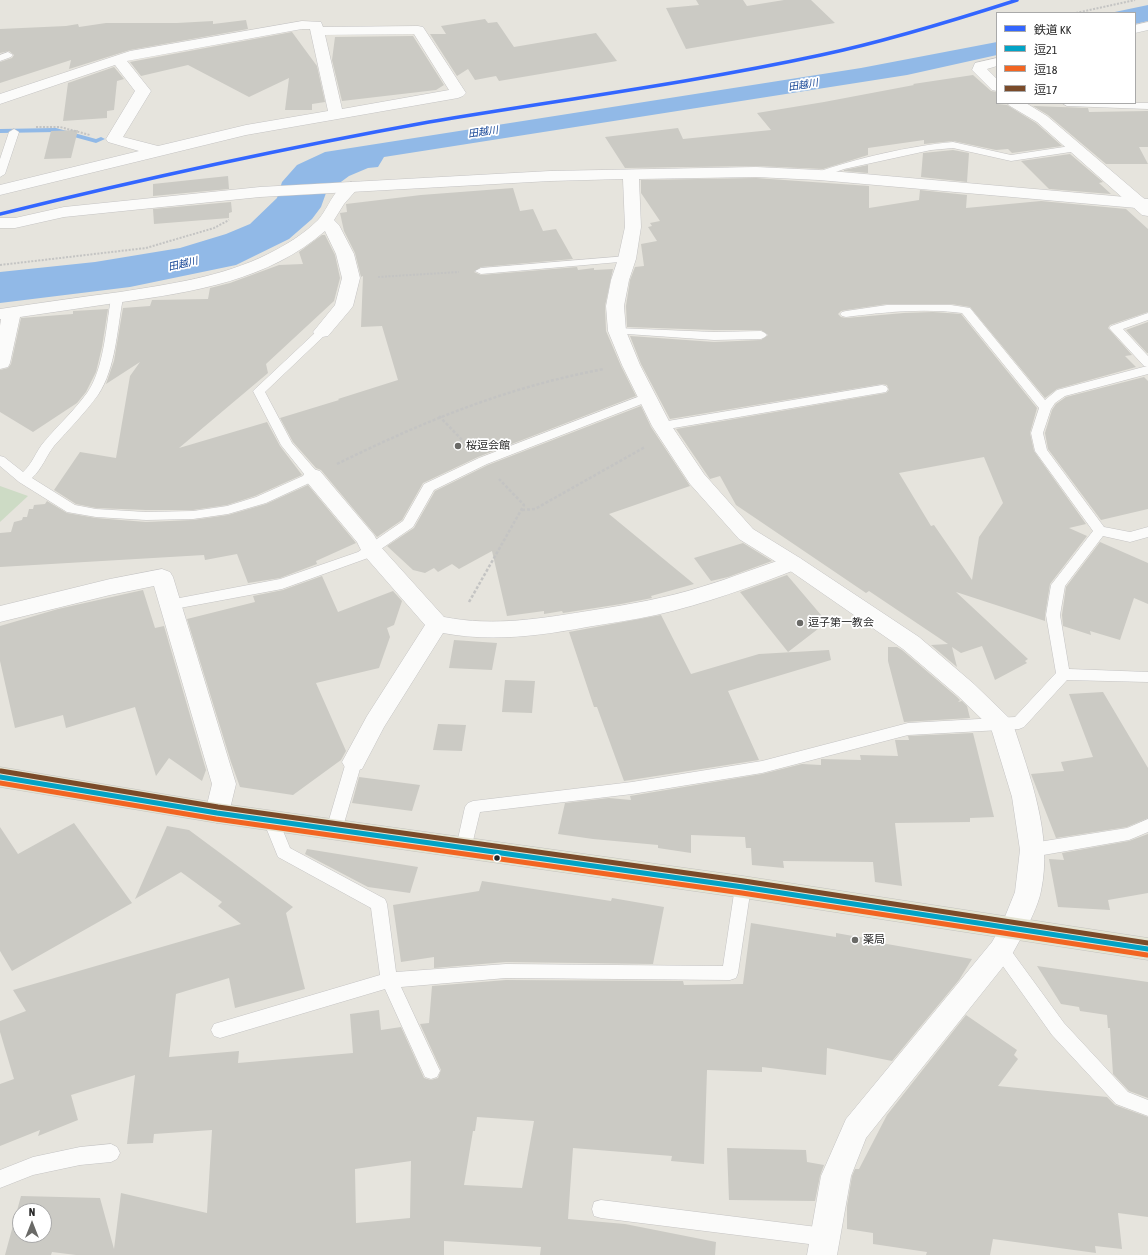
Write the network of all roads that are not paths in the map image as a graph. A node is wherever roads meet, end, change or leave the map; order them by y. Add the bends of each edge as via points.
1 (1148, 26) edge
2 (1136, 29) edge
3 (317, 31) junction
4 (118, 59) junction
5 (996, 62) edge
6 (996, 86) edge
7 (0, 99) edge
8 (1017, 104) edge
9 (1093, 104) edge
10 (1144, 106) edge
11 (336, 114) junction
12 (1148, 115) edge
13 (14, 132) dead end
14 (1077, 148) junction
15 (157, 151) junction
16 (0, 174) edge
17 (631, 174) junction
18 (819, 176) junction
19 (348, 187) junction
20 (0, 190) edge
21 (1145, 206) edge
22 (326, 222) junction
23 (0, 224) edge
24 (627, 259) junction
25 (481, 271) road end
26 (117, 298) junction
27 (6, 313) edge
28 (846, 314) dead end
29 (1148, 316) edge
30 (617, 331) junction
31 (322, 332) joint
32 (761, 335) dead end
33 (0, 363) edge
34 (1148, 363) edge
35 (1148, 370) edge
36 (882, 389) dead end
37 (648, 397) junction
38 (1045, 408) junction
39 (665, 430) junction
40 (0, 460) edge
41 (314, 476) junction
42 (24, 479) junction
43 (1100, 531) junction
44 (1148, 532) edge
45 (370, 549) junction
46 (793, 563) junction
47 (169, 605) junction
48 (0, 614) edge
49 (445, 626) junction
50 (1062, 674) junction
51 (1148, 677) edge
52 (1001, 724) junction
53 (354, 762) joint
54 (0, 777) edge
55 (217, 812) junction
56 (271, 820) junction
57 (1148, 825) edge
58 (334, 830) junction
59 (464, 848) junction
60 (1032, 850) junction
61 (743, 887) junction
62 (1007, 940) junction
63 (1148, 949) edge
64 (389, 980) junction
65 (220, 1030) dead end
66 (431, 1071) dead end
67 (1148, 1108) edge
68 (111, 1153) dead end
69 (0, 1179) edge
70 (601, 1209) dead end
71 (824, 1246) edge

1 - 2 street
3 - 4 street via 316,24 302,24 153,50
3 - 11 street
3 - 11 street via 418,30 458,93
4 - 7 street
4 - 15 street via 143,91 114,139
5 - 6 street via 980,66 979,70
8 - 14 street via 1042,119
9 - 10 lane
10 - 12 lane
11 - 15 street via 246,130
13 - 16 lane
14 - 18 lane via 1011,158 953,145 931,147 841,167
14 - 21 street
15 - 20 street
17 - 18 street via 756,172
17 - 19 street
17 - 24 street via 634,227
18 - 21 street
19 - 22 street
19 - 23 street via 260,192 64,212
22 - 26 street via 302,242 274,258 231,275 182,288
22 - 31 street via 331,225 345,254 351,278 344,306
24 - 25 lane
24 - 30 street via 620,280 616,306
26 - 27 street
26 - 42 lane via 106,359 93,393 80,412 48,445 35,468
27 - 33 street
28 - 38 lane via 887,308 966,310
29 - 34 lane via 1115,328
30 - 32 lane via 714,336
30 - 37 street
31 - 41 lane via 259,390 287,445
35 - 38 lane via 1061,393
36 - 39 lane
37 - 39 street
37 - 45 lane via 483,461 429,487 408,524
38 - 43 lane via 1037,433 1041,451
39 - 46 street via 697,479 746,534
40 - 42 lane
41 - 42 lane via 261,500 228,510 193,515 146,516 72,509
41 - 45 street via 367,540
43 - 44 lane via 1130,537
43 - 50 lane via 1058,586 1053,615
45 - 47 lane via 363,555 282,584
45 - 49 street
46 - 49 street via 732,586 657,607 537,628 497,631
46 - 52 street via 911,643
47 - 48 street via 162,577
47 - 55 street via 224,784
49 - 53 street via 375,722
50 - 51 lane
50 - 52 lane via 1019,723
52 - 59 lane via 908,729 762,767 632,788 473,807
52 - 60 street via 1024,797
53 - 58 lane
54 - 55 main road
55 - 56 main road
56 - 58 main road
56 - 64 lane via 284,852 379,904
57 - 60 lane via 1129,834
58 - 59 main road
59 - 61 main road
60 - 62 street via 1028,892
61 - 62 main road
61 - 64 lane via 730,973 506,971
62 - 63 main road
62 - 67 lane via 1058,1029 1122,1098
62 - 71 street via 856,1129 836,1176
64 - 65 lane
64 - 66 lane
68 - 69 lane via 80,1156 33,1166
70 - 71 lane

